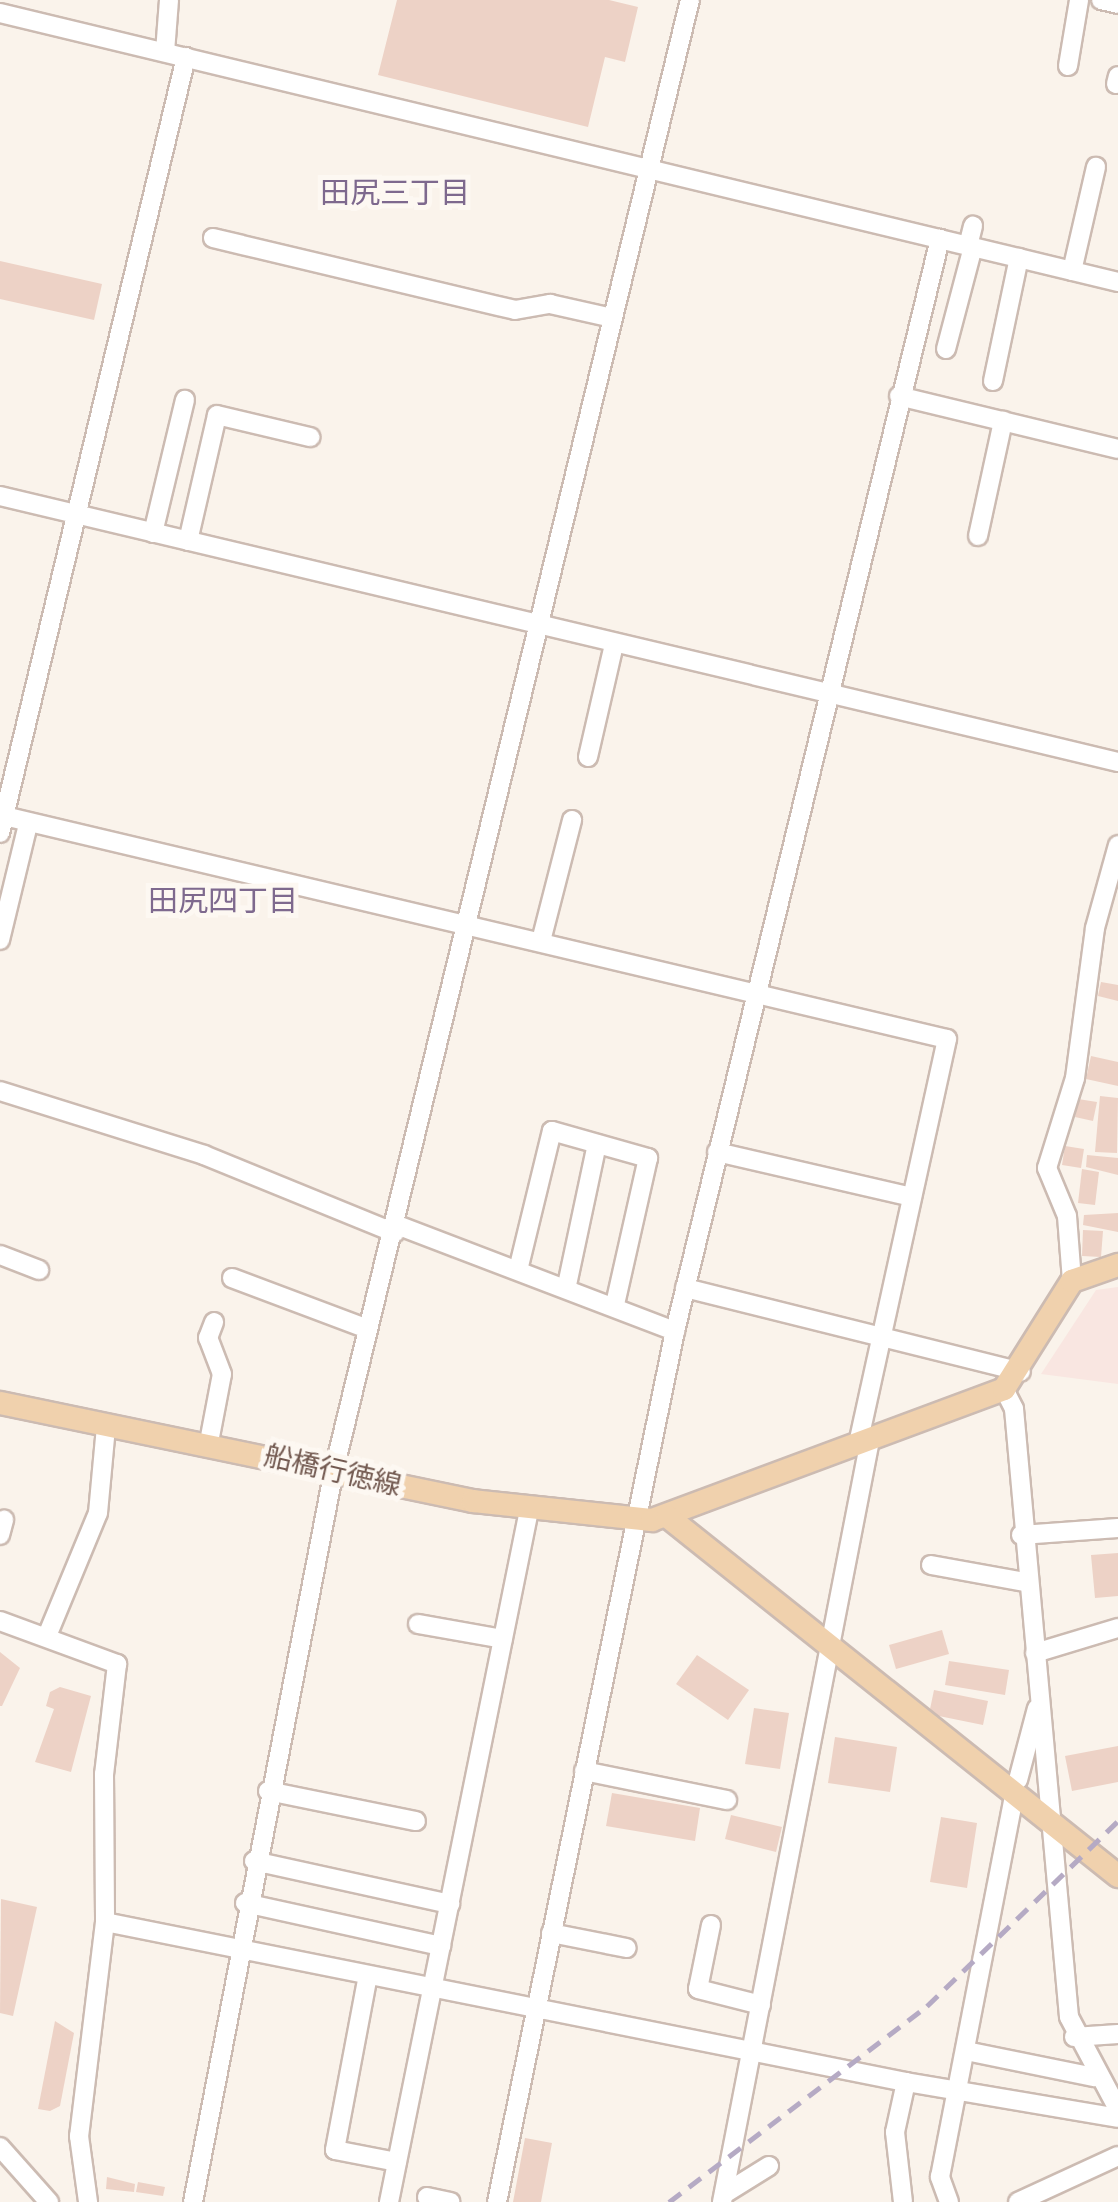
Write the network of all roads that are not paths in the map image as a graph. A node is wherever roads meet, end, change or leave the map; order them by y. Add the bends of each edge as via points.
1 (169, 0) edge
2 (690, 0) edge
3 (1079, 0) edge
4 (1101, 0) edge
5 (1118, 4) edge
6 (0, 13) edge
7 (165, 52) junction
8 (186, 57) junction
9 (1068, 66) dead end
10 (1096, 167) dead end
11 (648, 168) junction
12 (973, 226) dead end
13 (212, 238) dead end
14 (940, 239) junction
15 (970, 246) junction
16 (1019, 258) junction
17 (1072, 271) junction
18 (1118, 282) edge
19 (612, 318) junction
20 (946, 349) dead end
21 (993, 381) dead end
22 (899, 396) junction
23 (185, 400) dead end
24 (1003, 421) junction
25 (310, 437) dead end
26 (1118, 449) edge
27 (0, 496) edge
28 (73, 514) junction
29 (153, 533) junction
30 (978, 536) dead end
31 (188, 541) junction
32 (540, 626) junction
33 (614, 644) junction
34 (826, 695) junction
35 (588, 756) dead end
36 (1118, 762) edge
37 (572, 820) dead end
38 (1, 822) edge
39 (28, 824) junction
40 (1116, 858) edge
41 (468, 926) junction
42 (0, 940) edge
43 (541, 942) junction
44 (757, 997) junction
45 (0, 1093) edge
46 (597, 1144) junction
47 (717, 1152) junction
48 (912, 1197) junction
49 (396, 1229) junction
50 (0, 1255) edge
51 (1118, 1265) edge
52 (518, 1266) junction
53 (39, 1270) dead end
54 (232, 1278) dead end
55 (1072, 1281) junction
56 (568, 1285) junction
57 (685, 1288) junction
58 (615, 1304) junction
59 (214, 1322) dead end
60 (368, 1328) junction
61 (676, 1331) junction
62 (882, 1334) junction
63 (1021, 1372) junction
64 (1004, 1389) junction
65 (0, 1403) edge
66 (106, 1426) junction
67 (209, 1442) junction
68 (864, 1442) junction
69 (334, 1470) junction
70 (529, 1510) junction
71 (668, 1517) junction
72 (634, 1522) junction
73 (1118, 1528) edge
74 (1021, 1535) junction
75 (931, 1566) dead end
76 (1025, 1582) junction
77 (0, 1622) edge
78 (418, 1624) dead end
79 (1118, 1628) edge
80 (47, 1636) junction
81 (503, 1639) junction
82 (831, 1652) junction
83 (1035, 1653) junction
84 (1040, 1698) junction
85 (584, 1771) junction
86 (1016, 1789) junction
87 (268, 1791) junction
88 (728, 1800) dead end
89 (416, 1821) dead end
90 (1054, 1825) junction
91 (254, 1861) junction
92 (1118, 1876) edge
93 (245, 1903) junction
94 (450, 1904) junction
95 (105, 1922) junction
96 (711, 1924) dead end
97 (551, 1932) junction
98 (440, 1946) junction
99 (627, 1948) dead end
100 (239, 1950) junction
101 (368, 1975) junction
102 (435, 1988) junction
103 (761, 2005) junction
104 (537, 2008) junction
105 (1118, 2034) edge
106 (1074, 2037) junction
107 (754, 2048) junction
108 (966, 2051) junction
109 (1094, 2077) junction
110 (906, 2082) junction
111 (956, 2091) junction
112 (1118, 2109) edge
113 (1118, 2118) edge
114 (0, 2147) edge
115 (1118, 2156) edge
116 (397, 2162) junction
117 (768, 2166) dead end
118 (427, 2197) dead end
119 (723, 2198) edge
120 (49, 2202) edge
121 (87, 2202) edge
122 (192, 2202) edge
123 (388, 2202) edge
124 (450, 2202) edge
125 (497, 2202) edge
126 (902, 2202) edge
127 (950, 2202) edge
128 (1018, 2202) edge

1 - 7 street
2 - 11 street
3 - 9 street
4 - 5 street
6 - 7 street
7 - 8 street
8 - 11 street
8 - 28 street
10 - 17 street
11 - 14 street
11 - 19 street
12 - 15 street
13 - 19 street via 516,310 550,304
14 - 15 street
14 - 22 street
15 - 16 street
15 - 20 street
16 - 17 street
16 - 21 street
17 - 18 street
19 - 32 street
22 - 24 street
22 - 34 street
23 - 29 street
24 - 26 street
24 - 30 street
25 - 31 street via 217,415
27 - 28 street
28 - 29 street
28 - 38 street
29 - 31 street
31 - 32 street
32 - 33 street
32 - 41 street
33 - 34 street
33 - 35 street
34 - 36 street
34 - 44 street
37 - 43 street
38 - 39 street
39 - 41 street
39 - 42 street
40 - 55 street via 1075,1078 1047,1168 1068,1216
41 - 43 street
41 - 49 street
43 - 44 street
44 - 47 street
44 - 48 street via 947,1039
45 - 49 street via 204,1155
46 - 52 street via 552,1131
46 - 56 street
46 - 58 street via 648,1158
47 - 48 street
47 - 57 street
48 - 62 street
49 - 52 street
49 - 60 street
50 - 53 street
51 - 55 main road
52 - 56 street
54 - 60 street
55 - 63 main road, 船橋行徳線
56 - 58 street
57 - 61 street
57 - 62 street
58 - 61 street
59 - 67 street via 208,1338 222,1374
60 - 69 street
61 - 72 street
62 - 63 street
62 - 68 street
63 - 64 main road, 船橋行徳線
64 - 68 main road, 船橋行徳線
64 - 74 street via 1014,1409
65 - 66 main road, 船橋行徳線
66 - 67 main road, 船橋行徳線
66 - 80 street via 98,1512
67 - 69 main road, 船橋行徳線
68 - 71 main road, 船橋行徳線
68 - 82 street
69 - 70 main road, 船橋行徳線
69 - 87 street
70 - 72 main road, 船橋行徳線
70 - 81 street
71 - 72 main road, 船橋行徳線
71 - 82 main road
72 - 85 street
73 - 74 street
74 - 76 street
75 - 76 street
76 - 83 street
77 - 80 street
78 - 81 street
79 - 83 street
80 - 95 street via 117,1664 104,1774
81 - 94 street
82 - 86 main road
82 - 103 street
83 - 84 street
84 - 86 street
84 - 90 street
85 - 88 street
85 - 97 street
86 - 90 main road
86 - 108 street
87 - 89 street
87 - 91 street
90 - 92 main road
90 - 106 street
91 - 93 street
91 - 94 street
93 - 98 street
93 - 100 street
94 - 98 street
95 - 100 street
95 - 121 street via 79,2136
96 - 103 street via 698,1989
97 - 99 street
97 - 104 street
98 - 102 street
100 - 101 street
100 - 122 street
101 - 102 street
101 - 116 street via 334,2150
102 - 104 street
102 - 116 street
103 - 107 street
104 - 107 street
104 - 125 street
105 - 106 street
106 - 109 street
107 - 110 street
107 - 119 street
108 - 109 street
108 - 111 street
109 - 112 street
110 - 111 street
110 - 126 street via 895,2132
111 - 113 street
111 - 127 street via 940,2177
114 - 120 street
115 - 128 street
116 - 123 street
117 - 119 street
118 - 124 street

